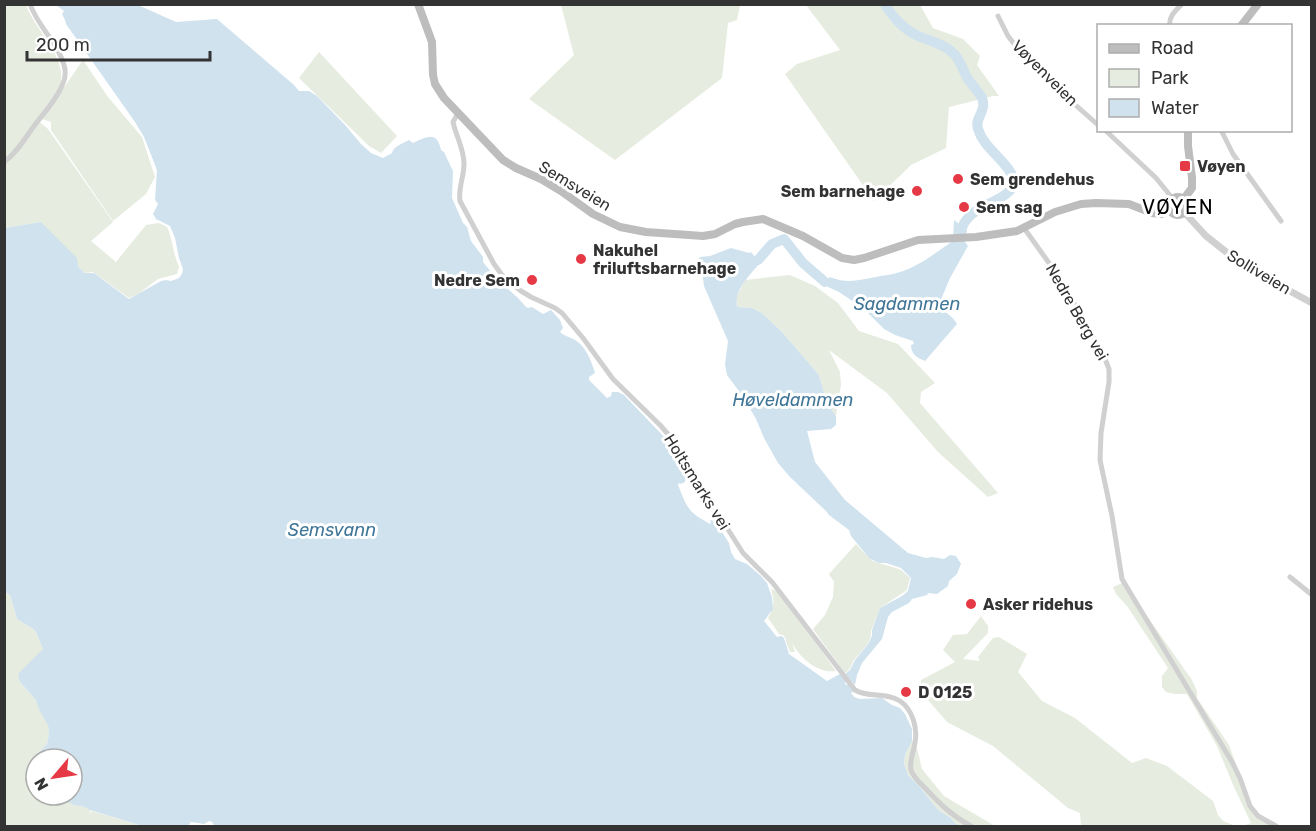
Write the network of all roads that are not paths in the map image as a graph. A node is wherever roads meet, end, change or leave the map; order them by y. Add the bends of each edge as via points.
1 (30, 4) edge
2 (418, 4) edge
3 (1182, 4) edge
4 (1258, 4) edge
5 (998, 16) dead end
6 (1170, 24) edge
7 (1243, 24) edge
8 (458, 113) junction
9 (1097, 124) edge
10 (1107, 132) edge
11 (1188, 132) edge
12 (1222, 132) edge
13 (4, 162) edge
14 (1173, 199) junction
15 (1184, 200) junction
16 (1170, 210) junction
17 (1184, 212) junction
18 (1281, 221) dead end
19 (1024, 228) junction
20 (1311, 303) edge
21 (1290, 577) dead end
22 (1311, 595) edge
23 (971, 826) edge
24 (1276, 826) edge

1 - 13 street via 61,57 66,75 50,105
2 - 8 main road, Semsveien via 432,42 435,84
3 - 6 street
4 - 7 main road
5 - 9 street, Vøyenveien via 1022,54
8 - 19 main road, Semsveien via 503,160 620,227 703,236 763,219 847,260 918,240 1008,233
8 - 23 street, Holtsmarks vei via 453,122 464,154 460,201 494,264 511,283 562,313 613,379 675,442 739,547 772,582 855,690 900,701 915,723 911,771 945,809
10 - 14 street
11 - 15 main road via 1192,188
12 - 18 street
14 - 15 main road
14 - 16 main road
15 - 17 main road
16 - 17 main road via 1176,215
16 - 19 main road via 1161,214 1129,204 1081,204
17 - 20 street, Solliveien via 1206,236 1244,266
19 - 24 street, Nedre Berg vei via 1059,277 1109,369 1100,460 1122,579 1232,762 1250,806 1258,816
21 - 22 street

